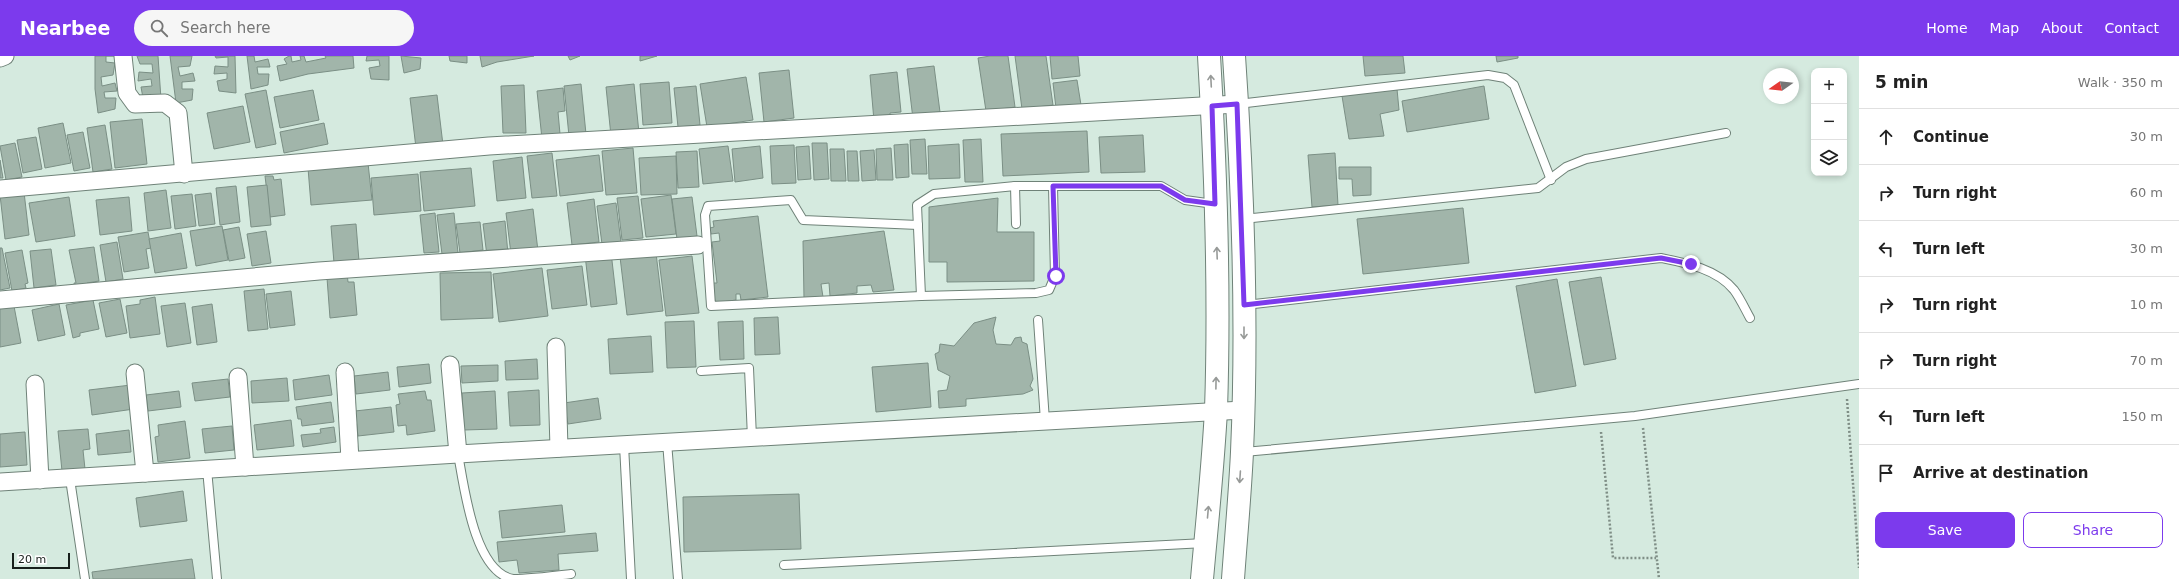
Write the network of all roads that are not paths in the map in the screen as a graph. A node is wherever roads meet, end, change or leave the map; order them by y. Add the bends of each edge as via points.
1 (5, 56) edge
2 (123, 56) edge
3 (1209, 56) edge
4 (1234, 56) edge
5 (0, 58) edge
6 (1237, 104) junction
7 (1212, 106) junction
8 (1726, 133) dead end
9 (184, 174) junction
10 (1551, 180) junction
11 (1015, 186) junction
12 (1053, 186) junction
13 (0, 189) edge
14 (1215, 204) junction
15 (1242, 219) junction
16 (1016, 224) dead end
17 (918, 225) junction
18 (698, 245) dead end
19 (921, 296) junction
20 (0, 300) edge
21 (1244, 305) junction
22 (1750, 318) dead end
23 (1038, 320) dead end
24 (556, 347) dead end
25 (450, 365) dead end
26 (701, 371) dead end
27 (345, 372) dead end
28 (136, 373) dead end
29 (238, 377) dead end
30 (35, 384) dead end
31 (1859, 384) edge
32 (1243, 410) junction
33 (1216, 411) junction
34 (1046, 421) junction
35 (752, 438) junction
36 (667, 442) junction
37 (624, 445) junction
38 (559, 448) junction
39 (1242, 452) junction
40 (458, 454) junction
41 (350, 460) junction
42 (245, 467) junction
43 (207, 469) junction
44 (145, 473) junction
45 (70, 479) junction
46 (40, 480) junction
47 (0, 482) edge
48 (1206, 543) junction
49 (784, 565) dead end
50 (571, 574) dead end
51 (85, 579) edge
52 (217, 579) edge
53 (631, 579) edge
54 (678, 579) edge
55 (1202, 579) edge
56 (1233, 579) edge

1 - 5 street
2 - 9 street via 127,94 135,104 165,103 178,113
7 -> 3 main road
4 - 6 main road
6 - 7 street
6 - 10 lane via 1488,75 1505,78 1514,85
6 - 15 main road
7 - 9 street via 489,146
7 - 14 main road
8 - 10 lane via 1586,159 1566,167
9 - 13 street
10 - 15 lane via 1538,188 1496,194
11 - 12 lane
11 - 16 lane
11 - 17 lane via 934,194 917,205
12 - 14 lane via 1161,186 1185,200
12 - 19 lane via 1056,276 1049,290 1036,294
33 -> 14 main road via 1218,280
15 - 21 main road
17 - 19 lane
17 - 19 lane via 803,220 791,200 708,206 705,215 711,306
18 - 20 street via 319,271
21 - 22 lane via 1661,258 1691,264 1717,276 1734,290
21 -> 32 main road
23 - 34 lane
24 - 38 street
25 - 40 street
26 - 35 lane via 749,368
27 - 41 street
28 - 44 street
29 - 42 street
30 - 46 street
31 - 39 lane via 1641,416
32 - 33 street
32 - 39 main road
33 - 34 street
48 -> 33 main road
34 - 35 street
35 - 36 street
36 - 37 street
36 - 54 lane
37 - 38 street
37 - 53 lane
38 - 40 street
39 -> 56 main road
40 - 41 street
40 - 50 lane via 481,549 492,567 501,575 514,579
41 - 42 street
42 - 43 street
43 - 44 street
43 - 52 lane
44 - 45 street
45 - 46 street
45 - 51 lane
46 - 47 street
48 - 49 lane
48 - 55 main road

